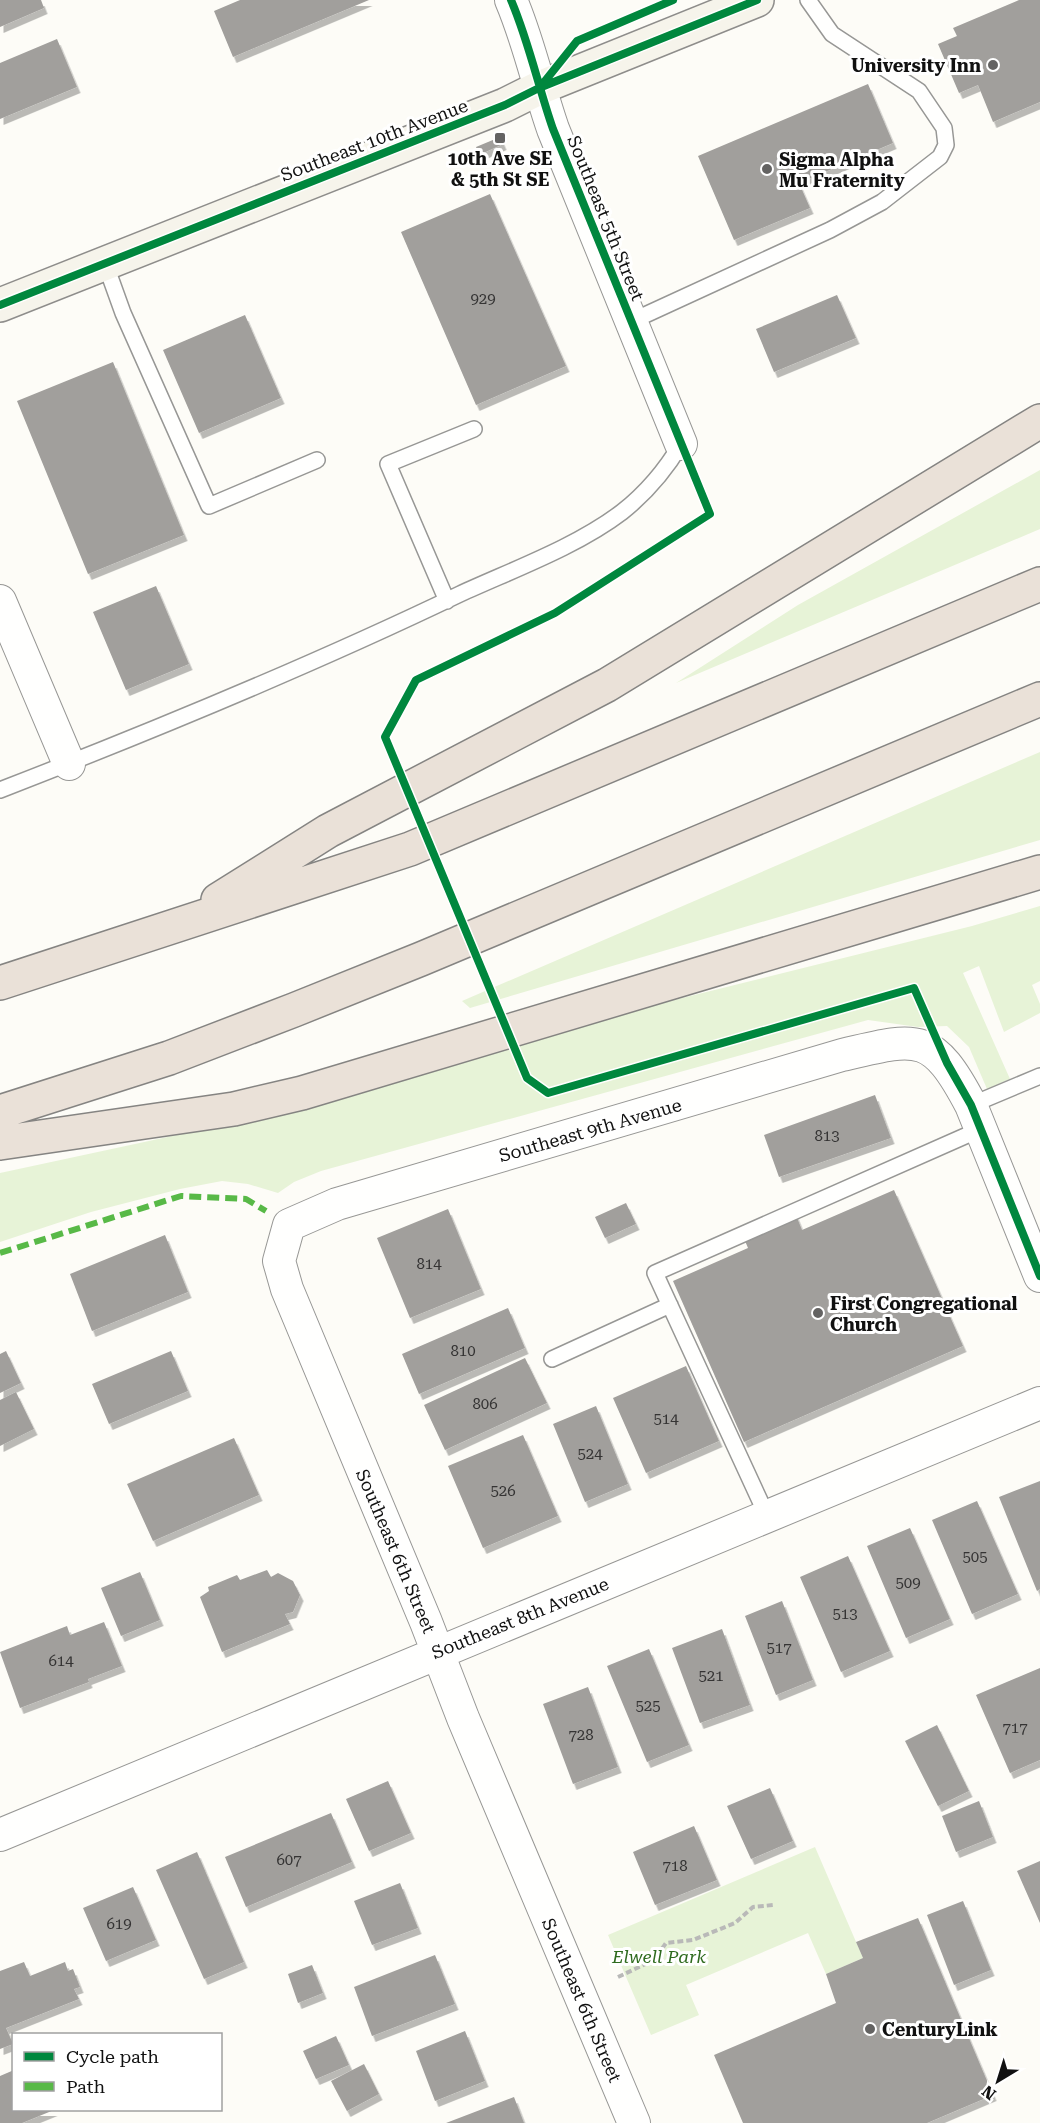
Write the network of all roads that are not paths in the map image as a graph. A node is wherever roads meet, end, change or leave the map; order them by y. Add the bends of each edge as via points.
1 (512, 0) edge
2 (757, 0) edge
3 (808, 0) edge
4 (539, 88) junction
5 (105, 263) junction
6 (0, 305) edge
7 (632, 321) junction
8 (1040, 420) edge
9 (474, 429) dead end
10 (681, 444) joint
11 (318, 460) dead end
12 (1040, 584) edge
13 (447, 601) junction
14 (3, 616) edge
15 (1040, 699) edge
16 (69, 764) junction
17 (0, 790) edge
18 (1040, 872) edge
19 (171, 929) junction
20 (0, 983) edge
21 (1040, 1076) edge
22 (0, 1112) edge
23 (976, 1117) junction
24 (0, 1143) edge
25 (337, 1204) joint
26 (1040, 1276) edge
27 (670, 1305) junction
28 (552, 1359) dead end
29 (1040, 1403) edge
30 (767, 1516) junction
31 (438, 1651) junction
32 (0, 1835) edge
33 (634, 2123) edge

1 - 4 street, Southeast 5th Street
2 - 4 street, Southeast 10th Avenue
3 - 7 lane via 832,34 918,91 944,128 946,145 940,156 882,202 830,230
4 - 5 street, Southeast 10th Avenue via 505,105
4 - 7 street, Southeast 5th Street
5 - 6 street, Southeast 10th Avenue
5 - 11 lane via 123,313 209,506
7 - 10 street, Southeast 5th Street
8 - 19 highway via 607,685 328,831
9 - 13 lane via 388,464
10 - 13 lane via 666,470 620,513 575,540
12 - 19 highway via 410,849
13 - 16 lane
14 - 16 street
15 - 22 highway via 421,960 169,1058
16 - 17 lane
18 - 24 highway via 302,1093 234,1109
19 - 20 highway
21 - 23 lane
23 - 25 street, Southeast 9th Avenue via 947,1063 925,1046 898,1042 842,1055
23 - 26 street
23 - 27 lane via 655,1273
25 - 31 street, Southeast 6th Street via 289,1225 279,1261 287,1289
27 - 28 lane
27 - 30 lane
29 - 30 street, Southeast 8th Avenue
30 - 31 street, Southeast 8th Avenue
31 - 32 street, Southeast 8th Avenue
31 - 33 street, Southeast 6th Street

